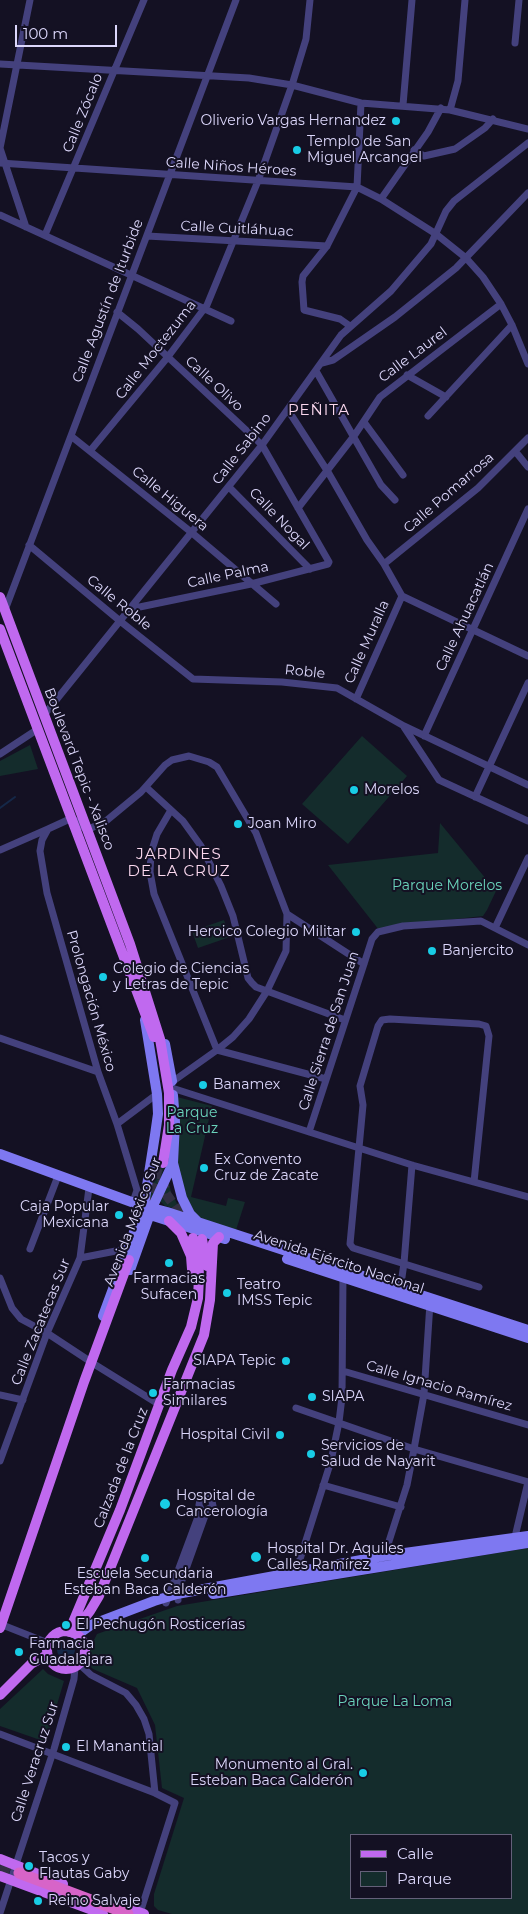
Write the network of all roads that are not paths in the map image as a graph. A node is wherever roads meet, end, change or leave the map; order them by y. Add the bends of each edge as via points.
1 (30, 0) edge
2 (144, 0) edge
3 (236, 0) edge
4 (310, 0) edge
5 (412, 0) edge
6 (465, 0) edge
7 (519, 0) edge
8 (515, 43) dead end
9 (0, 64) edge
10 (17, 66) junction
11 (114, 71) junction
12 (206, 77) junction
13 (292, 85) junction
14 (361, 103) junction
15 (402, 105) junction
16 (441, 108) junction
17 (450, 110) junction
18 (493, 119) junction
19 (528, 129) edge
20 (528, 143) edge
21 (414, 150) junction
22 (2, 163) edge
23 (73, 169) junction
24 (169, 175) junction
25 (258, 180) junction
26 (357, 187) junction
27 (528, 193) edge
28 (382, 199) junction
29 (0, 215) edge
30 (26, 227) junction
31 (436, 234) junction
32 (45, 235) junction
33 (147, 236) junction
34 (233, 242) junction
35 (327, 246) junction
36 (466, 258) junction
37 (131, 275) junction
38 (501, 304) junction
39 (205, 309) junction
40 (117, 312) junction
41 (231, 321) dead end
42 (512, 325) junction
43 (350, 326) junction
44 (168, 358) junction
45 (322, 363) junction
46 (528, 364) edge
47 (316, 371) junction
48 (407, 375) junction
49 (446, 397) junction
50 (288, 410) junction
51 (428, 416) dead end
52 (364, 422) junction
53 (70, 436) junction
54 (354, 436) junction
55 (528, 438) edge
56 (262, 446) junction
57 (514, 450) junction
58 (90, 451) junction
59 (528, 467) edge
60 (328, 472) junction
61 (402, 474) dead end
62 (229, 486) junction
63 (395, 500) dead end
64 (298, 508) junction
65 (528, 509) edge
66 (520, 526) junction
67 (528, 530) edge
68 (191, 532) junction
69 (29, 545) junction
70 (329, 562) joint
71 (384, 564) junction
72 (310, 569) junction
73 (251, 584) junction
74 (402, 596) junction
75 (0, 597) edge
76 (276, 604) dead end
77 (130, 609) junction
78 (2, 612) edge
79 (120, 621) junction
80 (0, 625) edge
81 (0, 629) edge
82 (473, 630) junction
83 (528, 656) edge
84 (193, 679) joint
85 (528, 683) edge
86 (356, 699) junction
87 (44, 715) junction
88 (404, 726) junction
89 (38, 729) junction
90 (424, 736) junction
91 (0, 754) edge
92 (489, 766) junction
93 (528, 784) edge
94 (146, 787) junction
95 (475, 797) junction
96 (171, 810) junction
97 (72, 818) junction
98 (528, 821) edge
99 (48, 829) junction
100 (87, 830) junction
101 (0, 850) edge
102 (528, 858) edge
103 (287, 914) junction
104 (495, 928) junction
105 (528, 945) edge
106 (364, 964) junction
107 (267, 991) junction
108 (148, 1010) junction
109 (345, 1020) junction
110 (0, 1038) edge
111 (218, 1050) junction
112 (98, 1072) junction
113 (326, 1079) junction
114 (172, 1085) junction
115 (157, 1094) junction
116 (117, 1124) junction
117 (309, 1132) junction
118 (358, 1148) junction
119 (0, 1154) edge
120 (165, 1163) junction
121 (412, 1165) junction
122 (58, 1176) junction
123 (474, 1182) junction
124 (90, 1188) junction
125 (528, 1197) edge
126 (143, 1208) junction
127 (169, 1221) junction
128 (201, 1224) junction
129 (218, 1237) junction
130 (30, 1249) dead end
131 (126, 1249) junction
132 (80, 1258) junction
133 (129, 1260) dead end
134 (404, 1263) junction
135 (343, 1273) junction
136 (0, 1278) edge
137 (479, 1287) dead end
138 (400, 1292) junction
139 (430, 1302) junction
140 (528, 1330) edge
141 (47, 1333) junction
142 (528, 1338) edge
143 (195, 1353) junction
144 (91, 1362) junction
145 (172, 1370) junction
146 (342, 1371) junction
147 (84, 1382) junction
148 (424, 1394) junction
149 (0, 1395) edge
150 (23, 1400) junction
151 (160, 1405) junction
152 (296, 1408) dead end
153 (339, 1422) junction
154 (528, 1425) edge
155 (414, 1449) junction
156 (0, 1461) edge
157 (133, 1476) junction
158 (145, 1479) junction
159 (528, 1482) edge
160 (323, 1485) junction
161 (401, 1507) junction
162 (197, 1532) dead end
163 (528, 1536) edge
164 (513, 1542) junction
165 (528, 1544) edge
166 (383, 1561) junction
167 (295, 1576) junction
168 (172, 1598) junction
169 (0, 1625) edge
170 (75, 1635) junction
171 (48, 1643) junction
172 (47, 1655) junction
173 (77, 1665) junction
174 (2, 1692) edge
175 (0, 1734) edge
176 (52, 1753) junction
177 (155, 1793) junction
178 (0, 1859) edge
179 (12, 1874) edge
180 (0, 1913) edge
181 (142, 1913) edge
182 (103, 1914) edge
183 (113, 1914) edge
184 (128, 1914) edge

1 - 10 street
2 - 11 street, Calle Zócalo
3 - 12 street, Calle Agustín de Iturbide
4 - 13 street, Calle Moctezuma via 306,39
5 - 15 street
6 - 17 street via 458,81
7 - 8 street
9 - 10 street
10 - 11 street
10 - 22 street via 0,148
11 - 12 street
11 - 23 street, Calle Zócalo
12 - 13 street via 249,78
12 - 24 street, Calle Agustín de Iturbide
13 - 14 street
13 - 25 street, Calle Moctezuma
14 - 15 street
14 - 26 street
15 - 16 street
16 - 17 street
16 - 21 street
17 - 18 street
18 - 19 street
18 - 21 street via 455,149 424,156
20 - 31 street, Calle Sabino via 454,202 446,211
21 - 28 street
22 - 23 street, Calle Niños Héroes
22 - 30 street
23 - 24 street, Calle Niños Héroes
23 - 32 street, Calle Zócalo
24 - 25 street, Calle Niños Héroes
24 - 33 street, Calle Agustín de Iturbide
25 - 26 street, Calle Niños Héroes
25 - 34 street, Calle Moctezuma
26 - 28 street, Calle Niños Héroes
26 - 35 street
27 - 36 street
28 - 31 street, Calle Niños Héroes
29 - 30 street
30 - 32 street
31 - 36 street, Calle Niños Héroes
31 - 43 street, Calle Sabino via 398,284
32 - 37 street
33 - 34 street, Calle Cuitláhuac
33 - 37 street, Calle Agustín de Iturbide
34 - 35 street, Calle Cuitláhuac
34 - 39 street, Calle Moctezuma
35 - 43 street via 303,276 304,310 340,319
36 - 38 street, Calle Niños Héroes
36 - 45 street via 395,317 333,360
37 - 39 street
37 - 40 street, Calle Agustín de Iturbide
38 - 42 street, Calle Niños Héroes
38 - 48 street, Calle Laurel
39 - 41 street
39 - 44 street, Calle Moctezuma
40 - 44 street, Calle Olivo
40 - 53 street, Calle Agustín de Iturbide
42 - 46 street, Calle Niños Héroes
42 - 49 street
43 - 45 street, Calle Sabino
44 - 56 street, Calle Olivo
44 - 58 street, Calle Moctezuma
45 - 47 street, Calle Sabino
47 - 50 street, Calle Sabino
47 - 54 street
48 - 49 street
48 - 52 street, Calle Laurel via 380,397
49 - 51 street
50 - 56 street, Calle Sabino
50 - 60 street
52 - 54 street, Calle Laurel
52 - 61 street
53 - 58 street, Calle Higuera
53 - 69 street, Calle Agustín de Iturbide
54 - 60 street, Calle Laurel
54 - 63 street via 381,485
55 - 57 street, Calle Pomarrosa
56 - 62 street, Calle Sabino
56 - 64 street, Calle Olivo
57 - 59 street
57 - 71 street, Calle Pomarrosa via 478,488
58 - 68 street, Calle Higuera
60 - 64 street, Calle Laurel
60 - 71 street
62 - 68 street, Calle Sabino
62 - 72 street, Calle Nogal
64 - 70 street, Calle Olivo
65 - 66 street, Calle Ahuacatlán
66 - 67 street
66 - 82 street, Calle Ahuacatlán
68 - 73 street, Calle Higuera
68 - 77 street, Calle Sabino
69 - 78 street, Calle Agustín de Iturbide
69 - 79 street, Calle Roble
70 - 72 street, Calle Palma
71 - 74 street
72 - 73 street, Calle Palma
73 - 76 street, Calle Higuera
73 - 77 street, Calle Palma
74 - 82 street
74 - 86 street, Calle Muralla
75 - 78 main road, Boulevard Tepic - Xalisco
77 - 79 street, Calle Sabino
78 - 80 main road
78 - 87 main road, Boulevard Tepic - Xalisco
79 - 84 street, Calle Roble
79 - 87 street, Calle Sabino
81 - 89 main road, Boulevard Tepic - Xalisco
82 - 83 street
82 - 90 street, Calle Ahuacatlán
84 - 86 street, Roble via 323,686 337,688
85 - 92 street
86 - 88 street, Roble
87 - 100 main road, Boulevard Tepic - Xalisco
88 - 90 street, Roble
88 - 95 street via 439,780
89 - 91 street
89 - 97 main road, Boulevard Tepic - Xalisco
90 - 92 street, Roble
92 - 93 street, Roble
92 - 95 street
94 - 96 street
94 - 100 street via 106,821
94 - 103 street via 158,770 179,758 197,757 217,768 256,833
95 - 98 street
96 - 107 street via 201,846 221,886 233,916 248,978 256,987
96 - 111 street via 157,834 151,853 154,894
97 - 99 street
97 - 100 street
97 - 108 main road, Boulevard Tepic - Xalisco
99 - 101 street
99 - 112 street, Prolongación México via 40,851 44,878
100 - 108 main road, Boulevard Tepic - Xalisco via 130,944
102 - 104 street
103 - 106 street
103 - 107 street via 286,951
104 - 105 street
104 - 106 street, Calle Sierra de San Juan via 480,921 403,926 378,932 372,939
106 - 109 street, Calle Sierra de San Juan
107 - 109 street
107 - 111 street via 249,1019
108 - 114 main road, Avenida México Sur via 164,1037
108 - 115 main road, Avenida México Sur
108 - 120 main road via 165,1062 170,1093
109 - 113 street, Calle Sierra de San Juan
110 - 112 street
111 - 113 street
111 - 114 street
112 - 116 street, Prolongación México
113 - 117 street, Calle Sierra de San Juan
114 - 117 street
114 - 120 main road, Avenida México Sur via 175,1122
115 - 116 street
115 - 126 main road, Avenida México Sur via 158,1114
116 - 126 street, Prolongación México
117 - 118 street
118 - 121 street
118 - 123 street via 363,1105 360,1086 379,1023 386,1018 483,1024 489,1036
118 - 134 street via 350,1244 353,1248
119 - 122 main road
120 - 126 main road, Avenida México Sur
120 - 128 main road via 190,1214
121 - 123 street
121 - 134 street
122 - 124 main road
122 - 130 street
123 - 125 street
124 - 126 main road
124 - 132 street, Calle Zacatecas Sur
126 - 127 main road, Avenida Ejército Nacional
126 - 128 main road, Avenida Ejército Nacional
126 - 131 main road, Avenida México Sur
126 - 144 main road, Avenida México Sur
127 - 129 main road, Avenida Ejército Nacional
127 - 145 main road via 181,1233 192,1261 191,1295
128 - 135 main road, Avenida Ejército Nacional
129 - 135 main road, Avenida Ejército Nacional
129 - 143 main road via 213,1243 208,1316
131 - 132 street
131 - 144 main road, Avenida México Sur
132 - 141 street, Calle Zacatecas Sur
133 - 147 main road
134 - 137 street
134 - 138 street
135 - 138 main road, Avenida Ejército Nacional
135 - 146 street
136 - 141 street via 12,1308 21,1319
138 - 139 main road, Avenida Ejército Nacional
139 - 140 main road, Avenida Ejército Nacional
139 - 142 main road, Avenida Ejército Nacional
139 - 148 street
141 - 144 street
141 - 150 street, Calle Zacatecas Sur
143 - 145 main road, Calzada de la Cruz via 207,1302 207,1264 197,1239 198,1298
143 - 158 main road, Calzada de la Cruz
144 - 147 main road, Avenida México Sur
144 - 151 street
145 - 151 main road, Calzada de la Cruz
146 - 148 street, Calle Ignacio Ramírez
146 - 153 street
147 - 169 main road, Avenida México Sur
148 - 154 street, Calle Ignacio Ramírez
148 - 155 street
149 - 150 street
150 - 156 street, Calle Zacatecas Sur
151 - 157 main road, Calzada de la Cruz
152 - 153 street
153 - 155 street
153 - 160 street
155 - 159 street
155 - 161 street
157 - 158 main road
157 - 170 main road, Calzada de la Cruz
158 - 170 main road, Calzada de la Cruz via 99,1596
159 - 164 street
160 - 161 street
160 - 167 street
161 - 166 street
162 - 168 street
163 - 164 main road
164 - 165 main road
164 - 166 main road
166 - 167 main road
167 - 168 main road
168 - 170 main road
169 - 171 street
170 - 171 main road via 58,1633
170 - 173 main road via 85,1649
171 - 172 main road
172 - 173 main road via 58,1668
172 - 174 main road via 30,1664
173 - 176 street, Calle Veracruz Sur
173 - 177 street via 126,1693 136,1705 149,1734
175 - 176 street
176 - 177 street
176 - 179 street, Calle Veracruz Sur
177 - 181 street via 175,1803
178 - 179 main road
179 - 180 street, Calle Veracruz Sur
179 - 181 main road via 81,1892
179 - 182 main road
179 - 183 highway
179 - 184 highway

